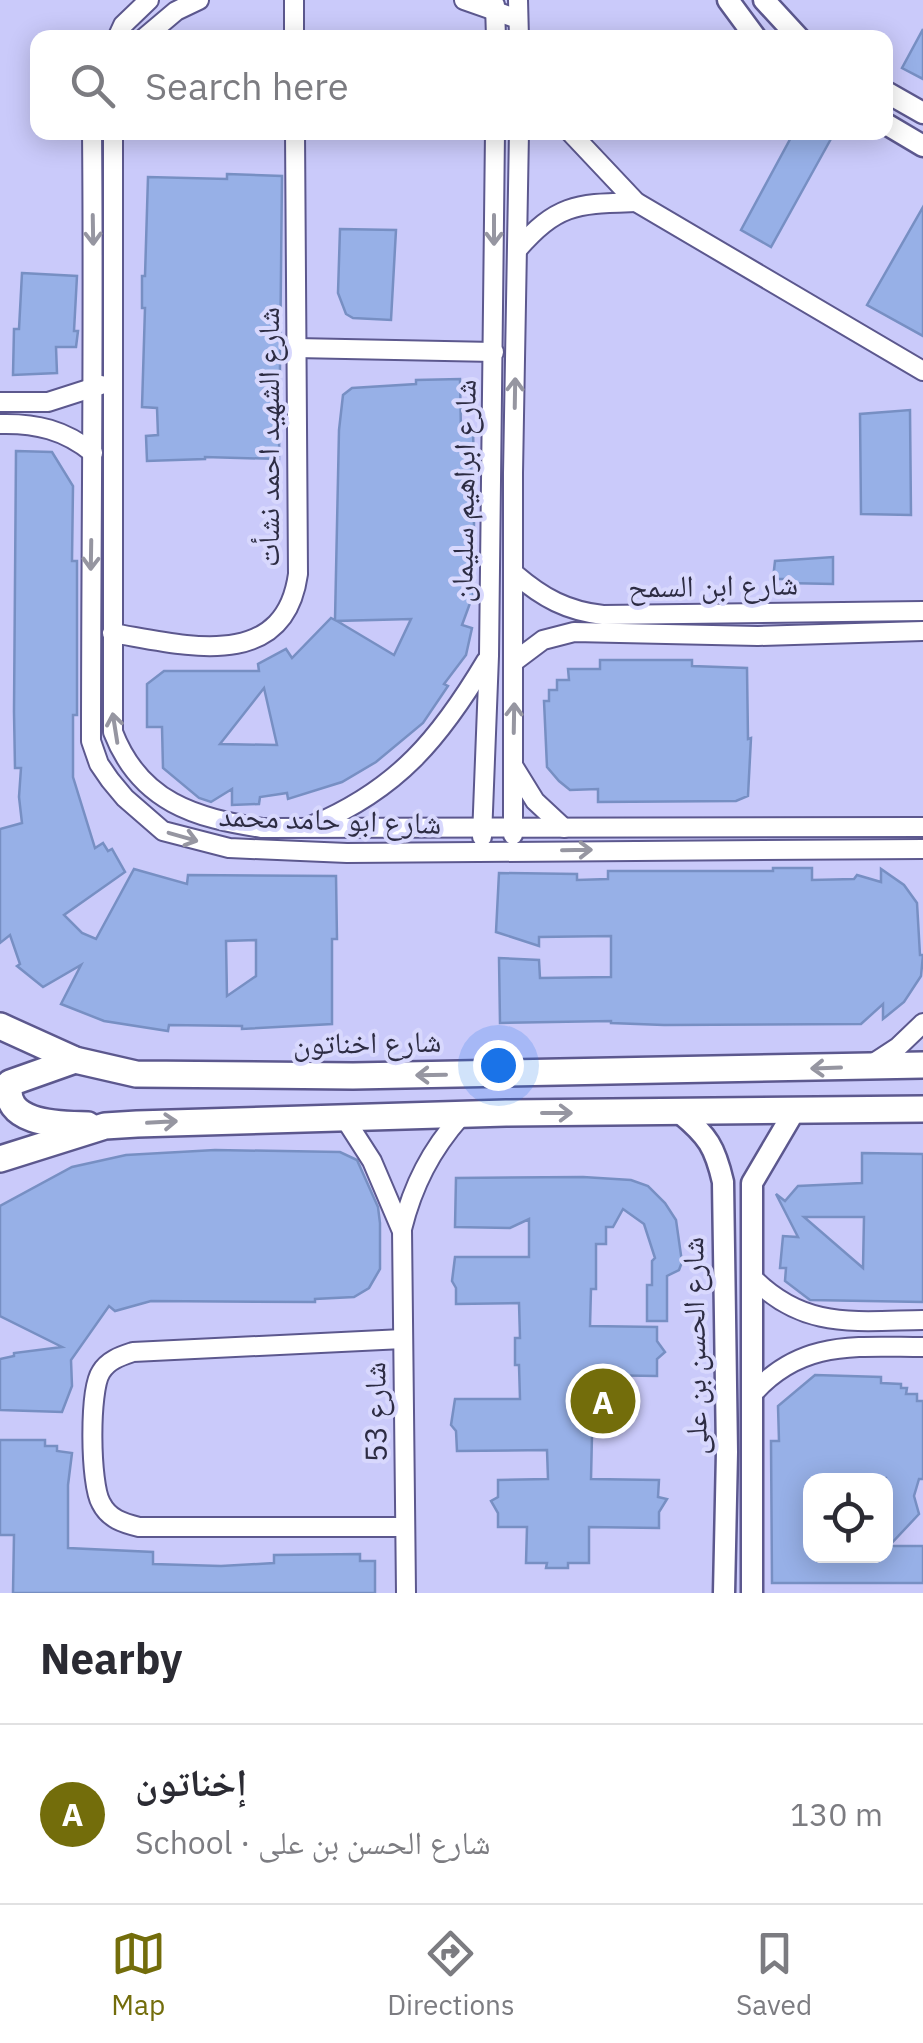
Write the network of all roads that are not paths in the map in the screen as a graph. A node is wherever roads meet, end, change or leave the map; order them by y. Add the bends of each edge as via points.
1 (148, 0) edge
2 (198, 0) edge
3 (294, 0) edge
4 (464, 0) edge
5 (728, 0) edge
6 (764, 0) edge
7 (495, 6) edge
8 (519, 19) edge
9 (121, 30) edge
10 (153, 30) edge
11 (294, 30) edge
12 (750, 30) edge
13 (792, 30) edge
14 (893, 96) edge
15 (923, 113) edge
16 (893, 128) edge
17 (92, 140) edge
18 (113, 140) edge
19 (295, 140) edge
20 (495, 140) edge
21 (519, 140) edge
22 (578, 140) edge
23 (923, 146) edge
24 (636, 202) junction
25 (517, 250) junction
26 (296, 348) junction
27 (494, 352) junction
28 (923, 371) edge
29 (115, 384) junction
30 (95, 386) junction
31 (0, 402) edge
32 (0, 424) edge
33 (93, 453) junction
34 (515, 574) junction
35 (923, 611) edge
36 (923, 631) edge
37 (112, 633) junction
38 (489, 656) junction
39 (515, 661) junction
40 (128, 765) junction
41 (514, 767) junction
42 (110, 780) junction
43 (482, 827) junction
44 (923, 827) edge
45 (513, 828) junction
46 (564, 828) junction
47 (302, 829) junction
48 (923, 848) edge
49 (513, 850) junction
50 (482, 851) junction
51 (923, 1023) edge
52 (0, 1026) edge
53 (75, 1060) junction
54 (923, 1065) edge
55 (870, 1066) junction
56 (923, 1109) edge
57 (795, 1110) junction
58 (680, 1112) junction
59 (461, 1116) junction
60 (345, 1119) junction
61 (105, 1126) junction
62 (0, 1160) edge
63 (723, 1182) junction
64 (752, 1183) junction
65 (402, 1230) junction
66 (751, 1276) junction
67 (923, 1320) edge
68 (831, 1321) junction
69 (402, 1339) junction
70 (923, 1347) edge
71 (830, 1348) junction
72 (750, 1396) junction
73 (751, 1450) junction
74 (728, 1452) junction
75 (405, 1527) junction
76 (406, 1593) edge
77 (724, 1593) edge
78 (752, 1593) edge

1 - 9 street
2 - 10 street
3 - 11 street
4 - 7 street
5 - 12 street
6 - 13 street
7 - 8 street
14 - 15 street
16 - 23 street
17 -> 30 street, شارع ابو حامد محمد
18 - 29 street
19 - 26 street, شارع الشهيد احمد نشأت
20 -> 27 street, شارع ابراهيم سليمان
21 - 25 street, شارع ابراهيم سليمان
22 - 24 street
24 - 25 street via 566,208
24 - 28 street
34 -> 25 street, شارع ابراهيم سليمان
26 - 27 street
26 - 37 street, شارع الشهيد احمد نشأت via 298,574 285,614 234,646
27 - 38 street, شارع ابراهيم سليمان
29 - 30 street
29 - 37 street
30 - 31 street via 48,402
30 - 33 street, شارع ابو حامد محمد
32 - 33 street via 53,430
33 -> 42 street, شارع ابو حامد محمد via 91,740
34 - 35 street, شارع ابن السمح via 558,605 603,616
34 - 39 street, شارع ابراهيم سليمان
36 - 39 street, شارع ابن السمح via 574,632 543,640
40 -> 37 street via 113,732
38 - 43 street, شارع ابراهيم سليمان
38 - 47 street via 422,753 358,802
41 -> 39 street, شارع ابراهيم سليمان
40 - 42 street
40 - 47 street, شارع ابو حامد محمد via 175,806 197,816
41 - 45 street, شارع ابراهيم سليمان
41 - 46 street
42 -> 50 street, شارع ابو حامد محمد via 163,832 230,848
43 - 45 street, شارع ابو حامد محمد
43 - 47 street, شارع ابو حامد محمد
43 - 50 street, شارع ابراهيم سليمان
44 - 46 street, شارع ابو حامد محمد
45 - 46 street, شارع ابو حامد محمد
45 - 49 street, شارع ابراهيم سليمان
49 -> 48 street, شارع ابو حامد محمد
49 - 50 street, شارع ابو حامد محمد
51 - 55 street
52 - 53 main road, شارع اخناتون
55 -> 53 main road, شارع اخناتون via 227,1076 136,1074
53 - 61 main road via 10,1083 5,1109 21,1121
54 - 55 main road, شارع اخناتون
56 - 57 main road
57 - 58 main road
57 - 64 street, شارع الحسن بن على
59 -> 58 main road
58 - 63 street, شارع الحسن بن على via 708,1138
59 - 60 main road
59 - 65 street, شارع 53 via 417,1180
61 -> 60 main road
60 - 65 street, شارع 53 via 378,1172
61 - 62 main road
63 - 64 street via 736,1168
63 - 74 street, شارع الحسن بن على
64 - 66 street, شارع الحسن بن على
65 - 69 street, شارع 53
66 - 68 street via 775,1299
66 - 72 street, شارع الحسن بن على
67 - 68 street
68 - 71 street
69 - 75 street, شارع 53
69 - 75 street via 116,1358 94,1388 94,1485 109,1515 139,1527
70 - 71 street
71 - 72 street via 779,1368
72 - 73 street, شارع الحسن بن على
73 - 74 street
73 - 78 street, شارع الحسن بن على
74 - 77 street, شارع الحسن بن على
75 - 76 street, شارع 53

